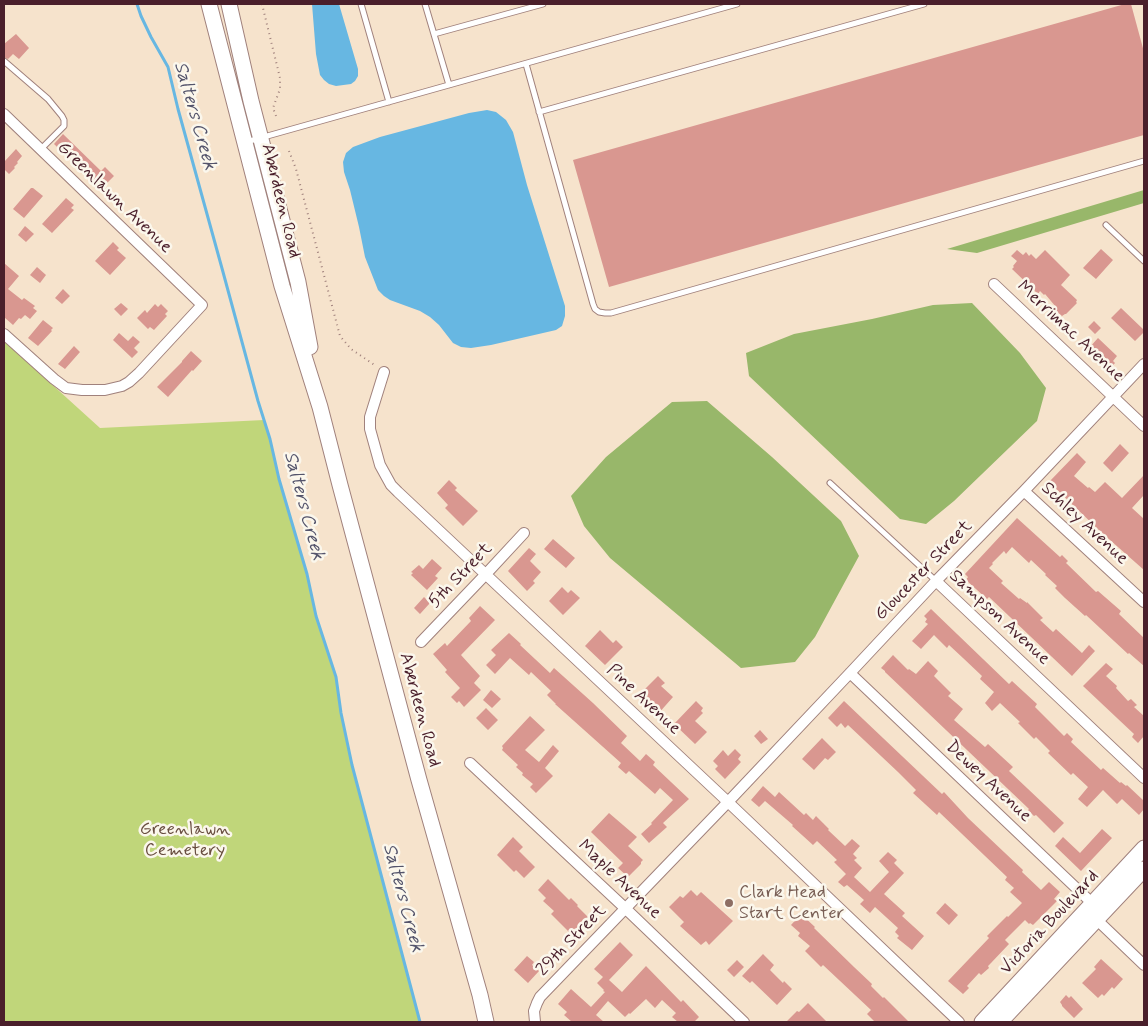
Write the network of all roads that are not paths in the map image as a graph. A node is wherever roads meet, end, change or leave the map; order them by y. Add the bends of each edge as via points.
1 (209, 4) edge
2 (229, 4) edge
3 (361, 4) edge
4 (425, 4) edge
5 (543, 4) edge
6 (737, 4) edge
7 (924, 4) edge
8 (434, 34) junction
9 (4, 61) edge
10 (526, 64) junction
11 (449, 85) junction
12 (389, 102) junction
13 (539, 112) junction
14 (4, 114) edge
15 (260, 138) junction
16 (245, 142) junction
17 (40, 149) junction
18 (1144, 161) edge
19 (1106, 225) dead end
20 (1144, 261) edge
21 (994, 284) dead end
22 (4, 334) edge
23 (1144, 364) edge
24 (384, 372) road end
25 (1114, 396) junction
26 (320, 407) junction
27 (1144, 426) edge
28 (830, 483) dead end
29 (1024, 491) junction
30 (524, 533) dead end
31 (486, 574) junction
32 (936, 581) junction
33 (1144, 602) edge
34 (421, 642) dead end
35 (850, 673) junction
36 (470, 763) dead end
37 (1144, 778) edge
38 (728, 802) junction
39 (1144, 848) edge
40 (1144, 869) edge
41 (1093, 904) junction
42 (626, 909) junction
43 (1096, 919) junction
44 (1144, 966) edge
45 (486, 1022) edge
46 (535, 1022) edge
47 (744, 1022) edge
48 (959, 1022) edge
49 (982, 1022) edge
50 (1000, 1022) edge

1 - 16 main road, Aberdeen Road
2 - 15 main road, Aberdeen Road
3 - 12 lane
4 - 8 lane
5 - 8 lane
6 - 10 lane
7 - 13 lane
8 - 11 lane
9 - 17 lane via 48,99 64,120 64,126
10 - 11 lane
10 - 13 lane
11 - 12 lane
12 - 15 lane
13 - 18 lane via 593,304 595,309 605,314
14 - 17 street, Greenlawn Avenue
15 - 16 lane
15 - 26 main road, Aberdeen Road via 298,282
16 - 26 main road, Aberdeen Road via 282,286
17 - 22 street, Greenlawn Avenue via 202,305 139,373 129,382 114,388 82,390 61,385
19 - 20 lane
21 - 25 street, Merrimac Avenue
23 - 25 street, Gloucester Street
24 - 31 street, Pine Avenue via 370,423 384,474 398,492
25 - 27 street, Merrimac Avenue
25 - 29 street, Gloucester Street
26 - 45 main road, Aberdeen Road
28 - 32 lane, Sampson Avenue
29 - 32 street, Gloucester Street
29 - 33 street, Schley Avenue
30 - 31 street, 5th Street
31 - 34 street, 5th Street
31 - 38 street, Pine Avenue
32 - 35 street, Gloucester Street
32 - 37 street, Sampson Avenue
35 - 38 street, Gloucester Street
35 - 41 street, Dewey Avenue
36 - 42 street, Maple Avenue
38 - 42 street, 29th Street
38 - 48 street, Pine Avenue
39 - 41 main road, Victoria Boulevard
40 - 43 main road, Victoria Boulevard
41 - 43 street
41 - 49 main road, Victoria Boulevard
42 - 46 street, 29th Street via 540,997 534,1011
42 - 47 street, Maple Avenue
43 - 44 street
43 - 50 main road, Victoria Boulevard

